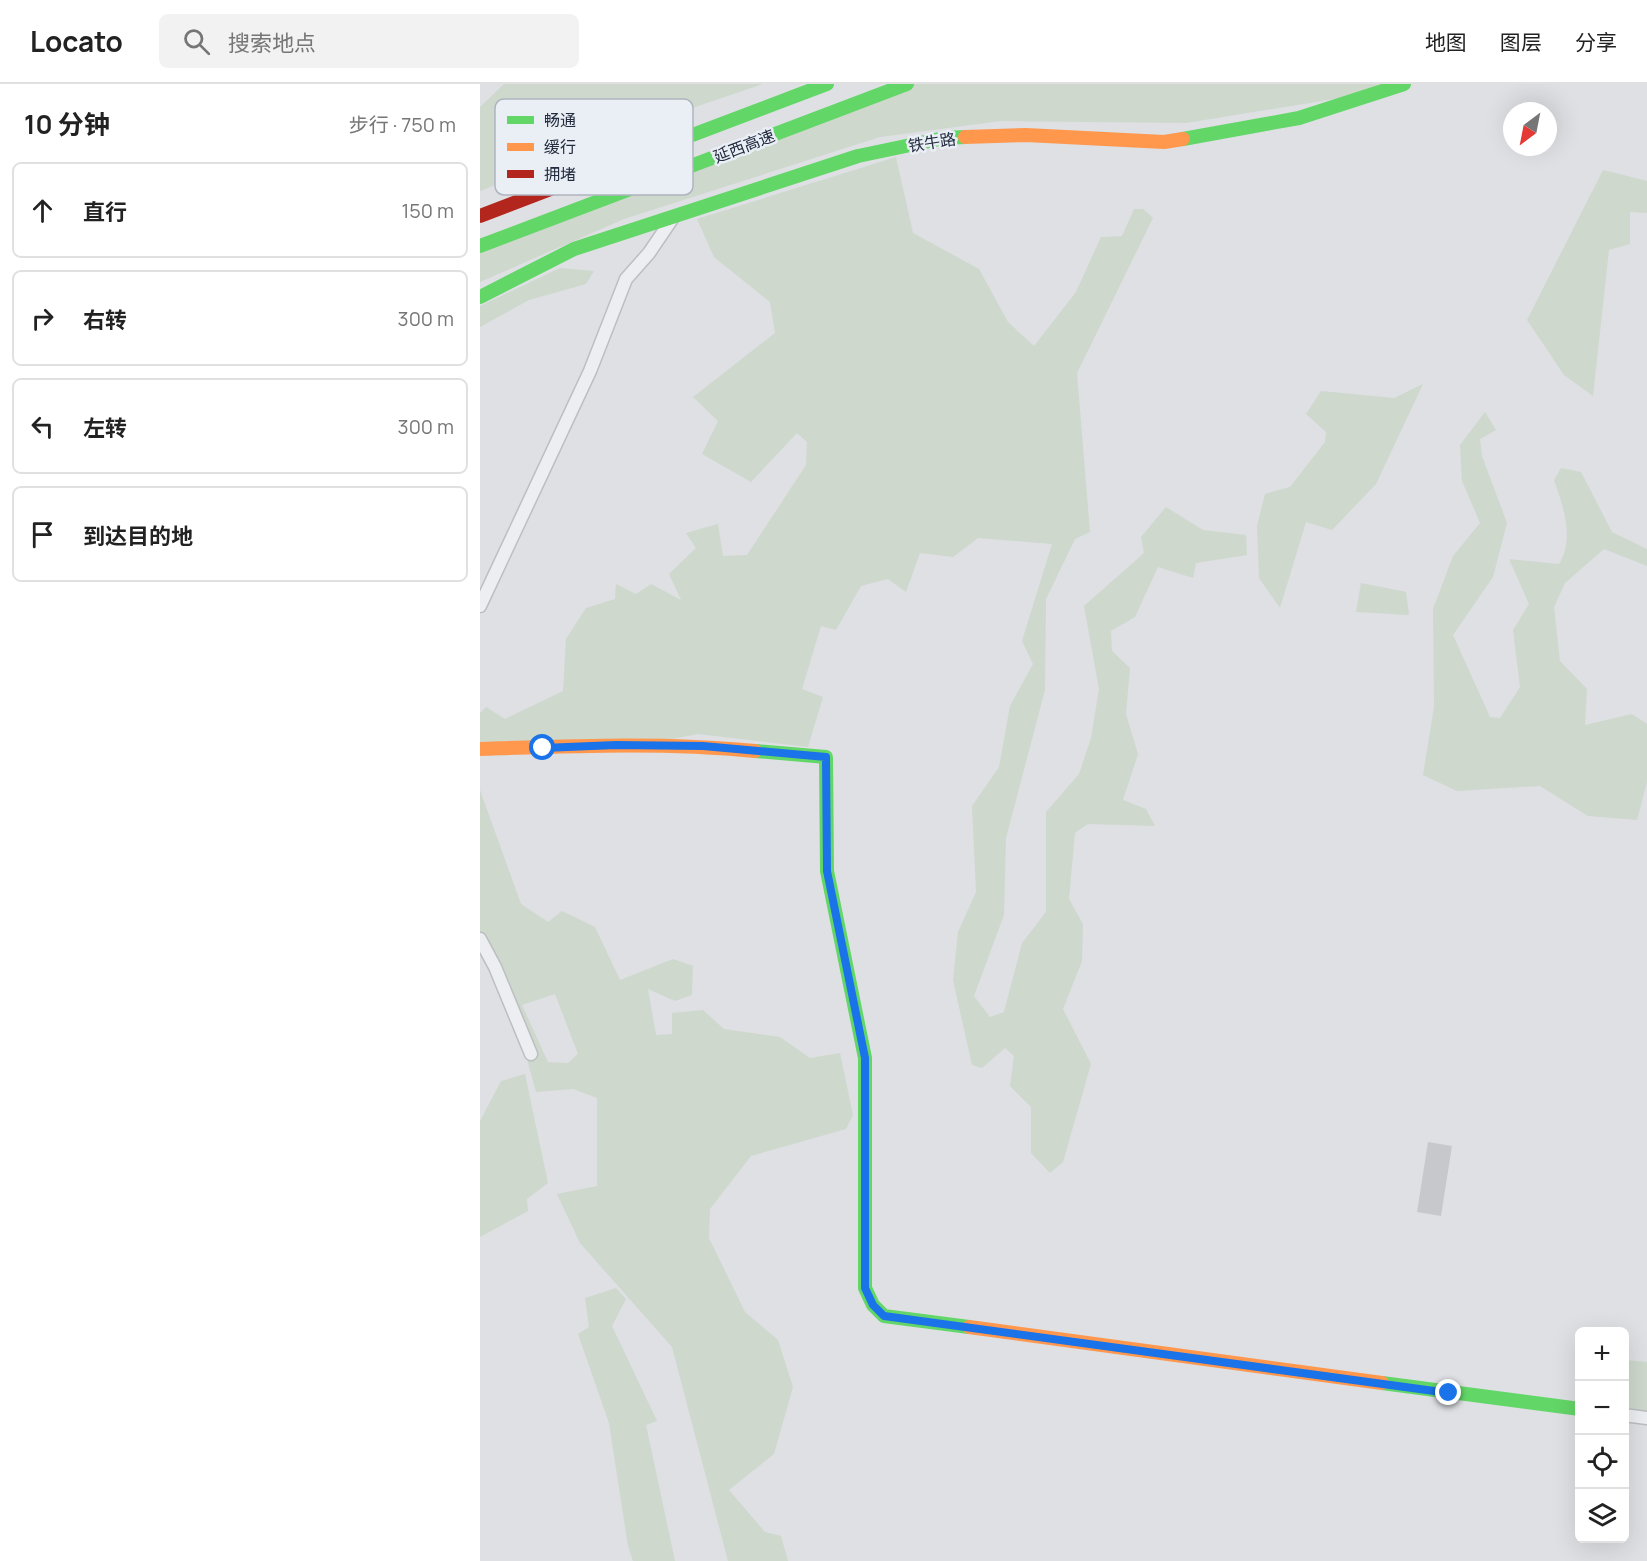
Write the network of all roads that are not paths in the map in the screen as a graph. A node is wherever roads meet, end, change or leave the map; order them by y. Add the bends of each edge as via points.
1 (827, 84) edge
2 (907, 84) edge
3 (1404, 84) edge
4 (693, 135) edge
5 (693, 165) edge
6 (535, 195) edge
7 (614, 195) edge
8 (480, 216) edge
9 (675, 216) junction
10 (480, 246) edge
11 (480, 297) edge
12 (480, 606) edge
13 (480, 749) edge
14 (480, 939) edge
15 (531, 1054) dead end
16 (1575, 1408) edge
17 (1629, 1416) edge
18 (1647, 1418) edge

1 - 4 main road, 延西高速
2 - 5 main road, 延西高速
3 - 9 main road, 铁牛路 via 1299,118 1164,142 1026,135 944,138 858,156
6 - 8 main road, 延西高速
7 - 10 main road, 延西高速
9 - 11 main road, 铁牛路 via 574,249
9 - 12 street via 626,279 590,371
13 - 16 main road via 703,746 826,757 827,871 865,1058 865,1288 884,1316
14 - 15 street
17 - 18 street

